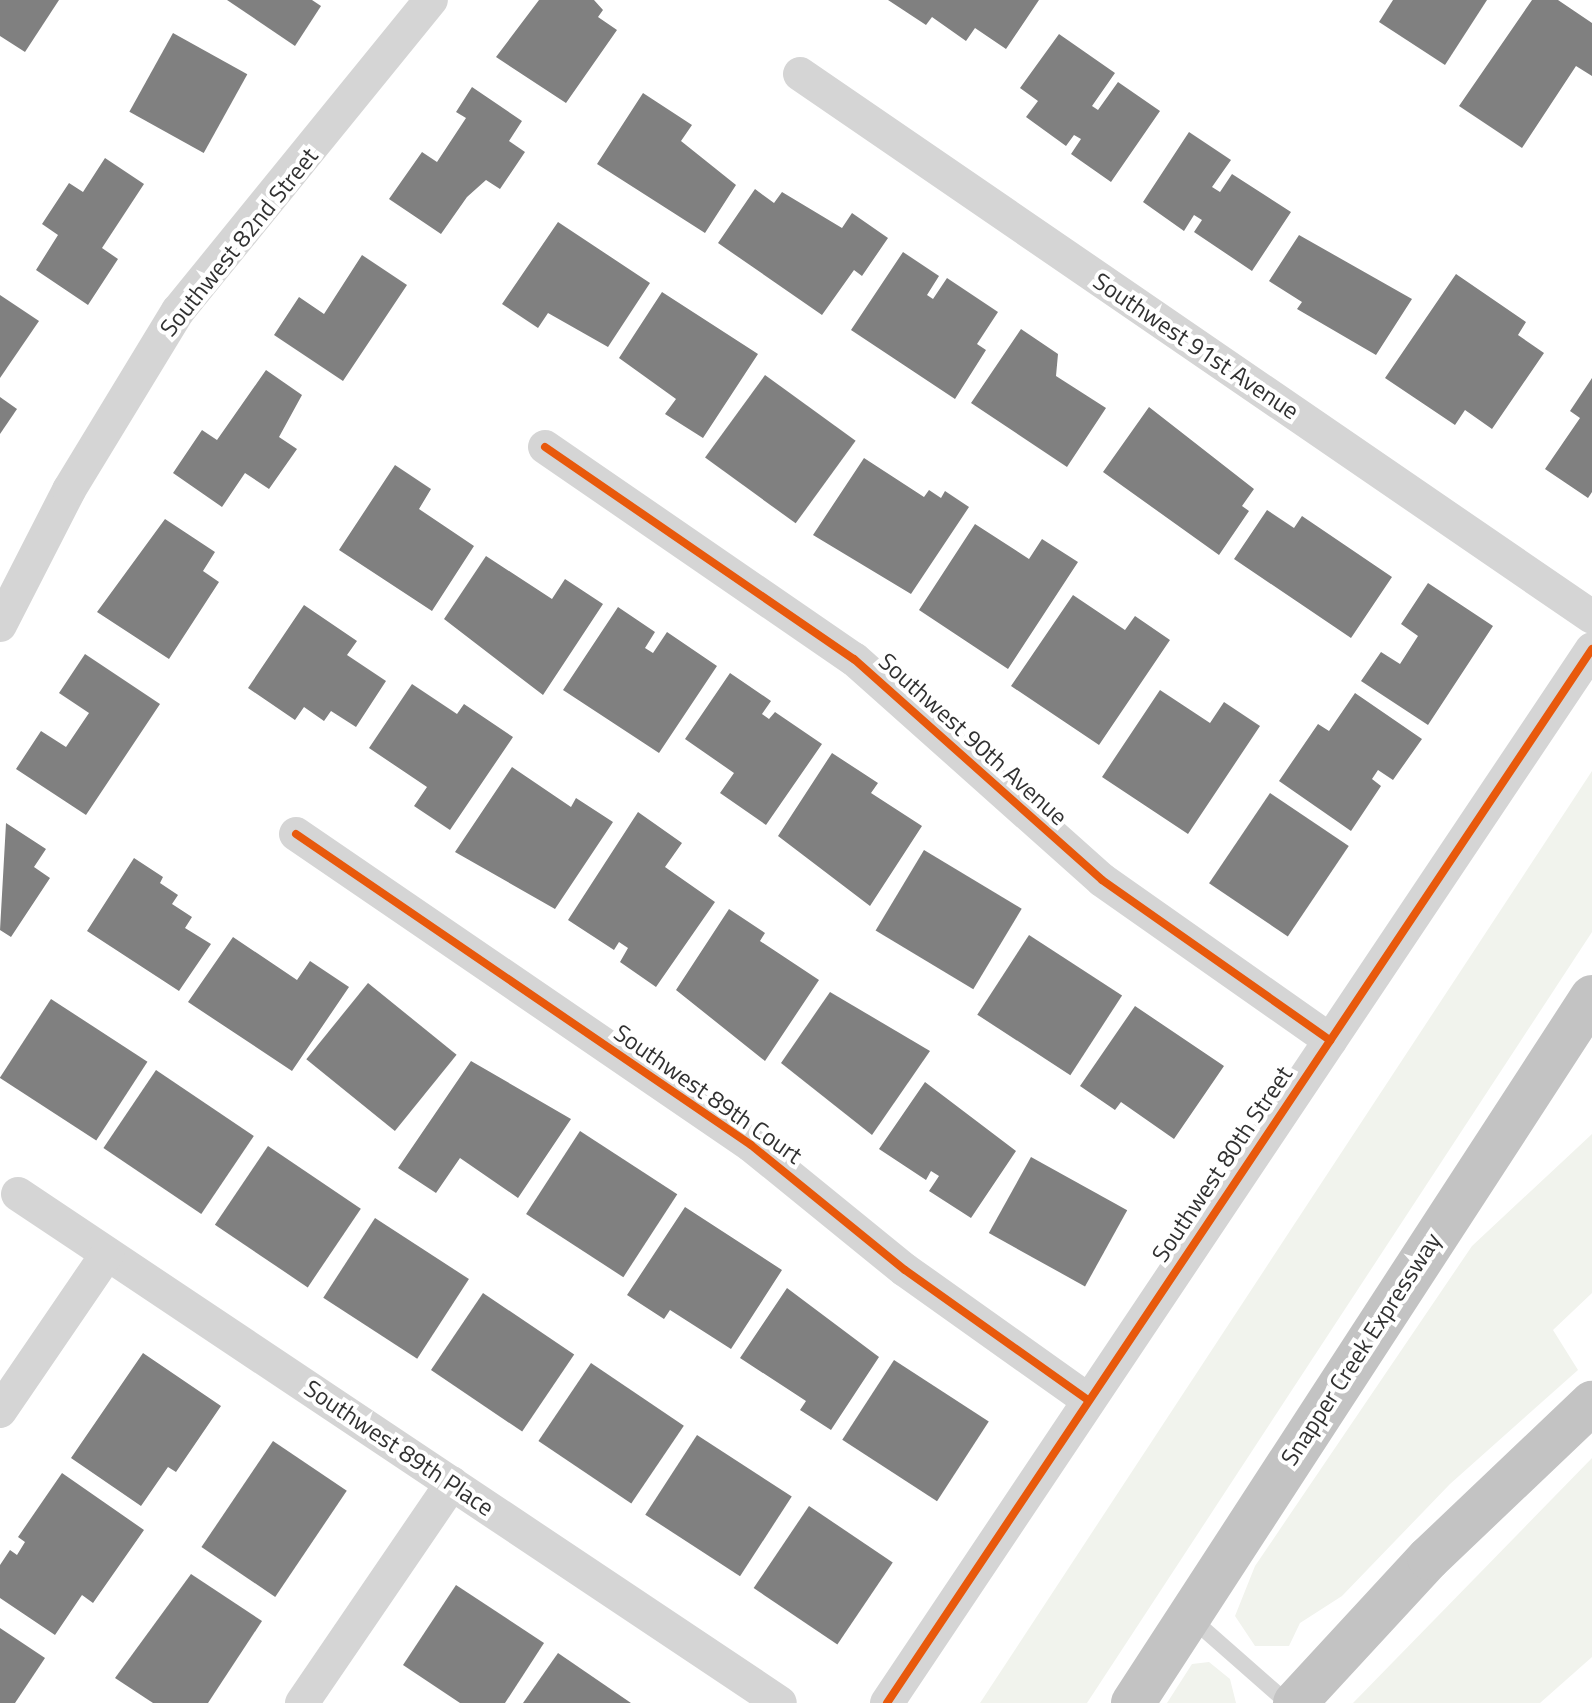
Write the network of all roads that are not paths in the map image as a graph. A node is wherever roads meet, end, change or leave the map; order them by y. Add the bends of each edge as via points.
1 (431, 0) edge
2 (800, 74) dead end
3 (545, 447) dead end
4 (1592, 617) edge
5 (0, 625) edge
6 (1592, 649) edge
7 (296, 834) dead end
8 (1592, 997) edge
9 (1330, 1040) junction
10 (18, 1194) dead end
11 (107, 1254) junction
12 (1088, 1400) junction
13 (1592, 1403) edge
14 (0, 1411) edge
15 (452, 1483) junction
16 (1188, 1616) junction
17 (302, 1703) edge
18 (780, 1703) edge
19 (887, 1703) edge
20 (1133, 1703) edge
21 (1288, 1703) edge
22 (1295, 1703) edge

1 - 5 street, Southwest 82nd Street via 178,311 69,490
2 - 4 street, Southwest 91st Avenue
3 - 9 street, Southwest 90th Avenue via 854,659 1102,880
6 - 9 street, Southwest 80th Street
7 - 12 street, Southwest 89th Court via 751,1145 905,1270
8 - 16 highway, Snapper Creek Expressway
9 - 12 street, Southwest 80th Street
10 - 11 street, Southwest 89th Place
11 - 14 street
11 - 15 street, Southwest 89th Place
12 - 19 street, Southwest 80th Street
13 - 22 highway via 1429,1558
15 - 17 street
15 - 18 street, Southwest 89th Place
16 - 20 highway, Snapper Creek Expressway
16 - 21 lane

